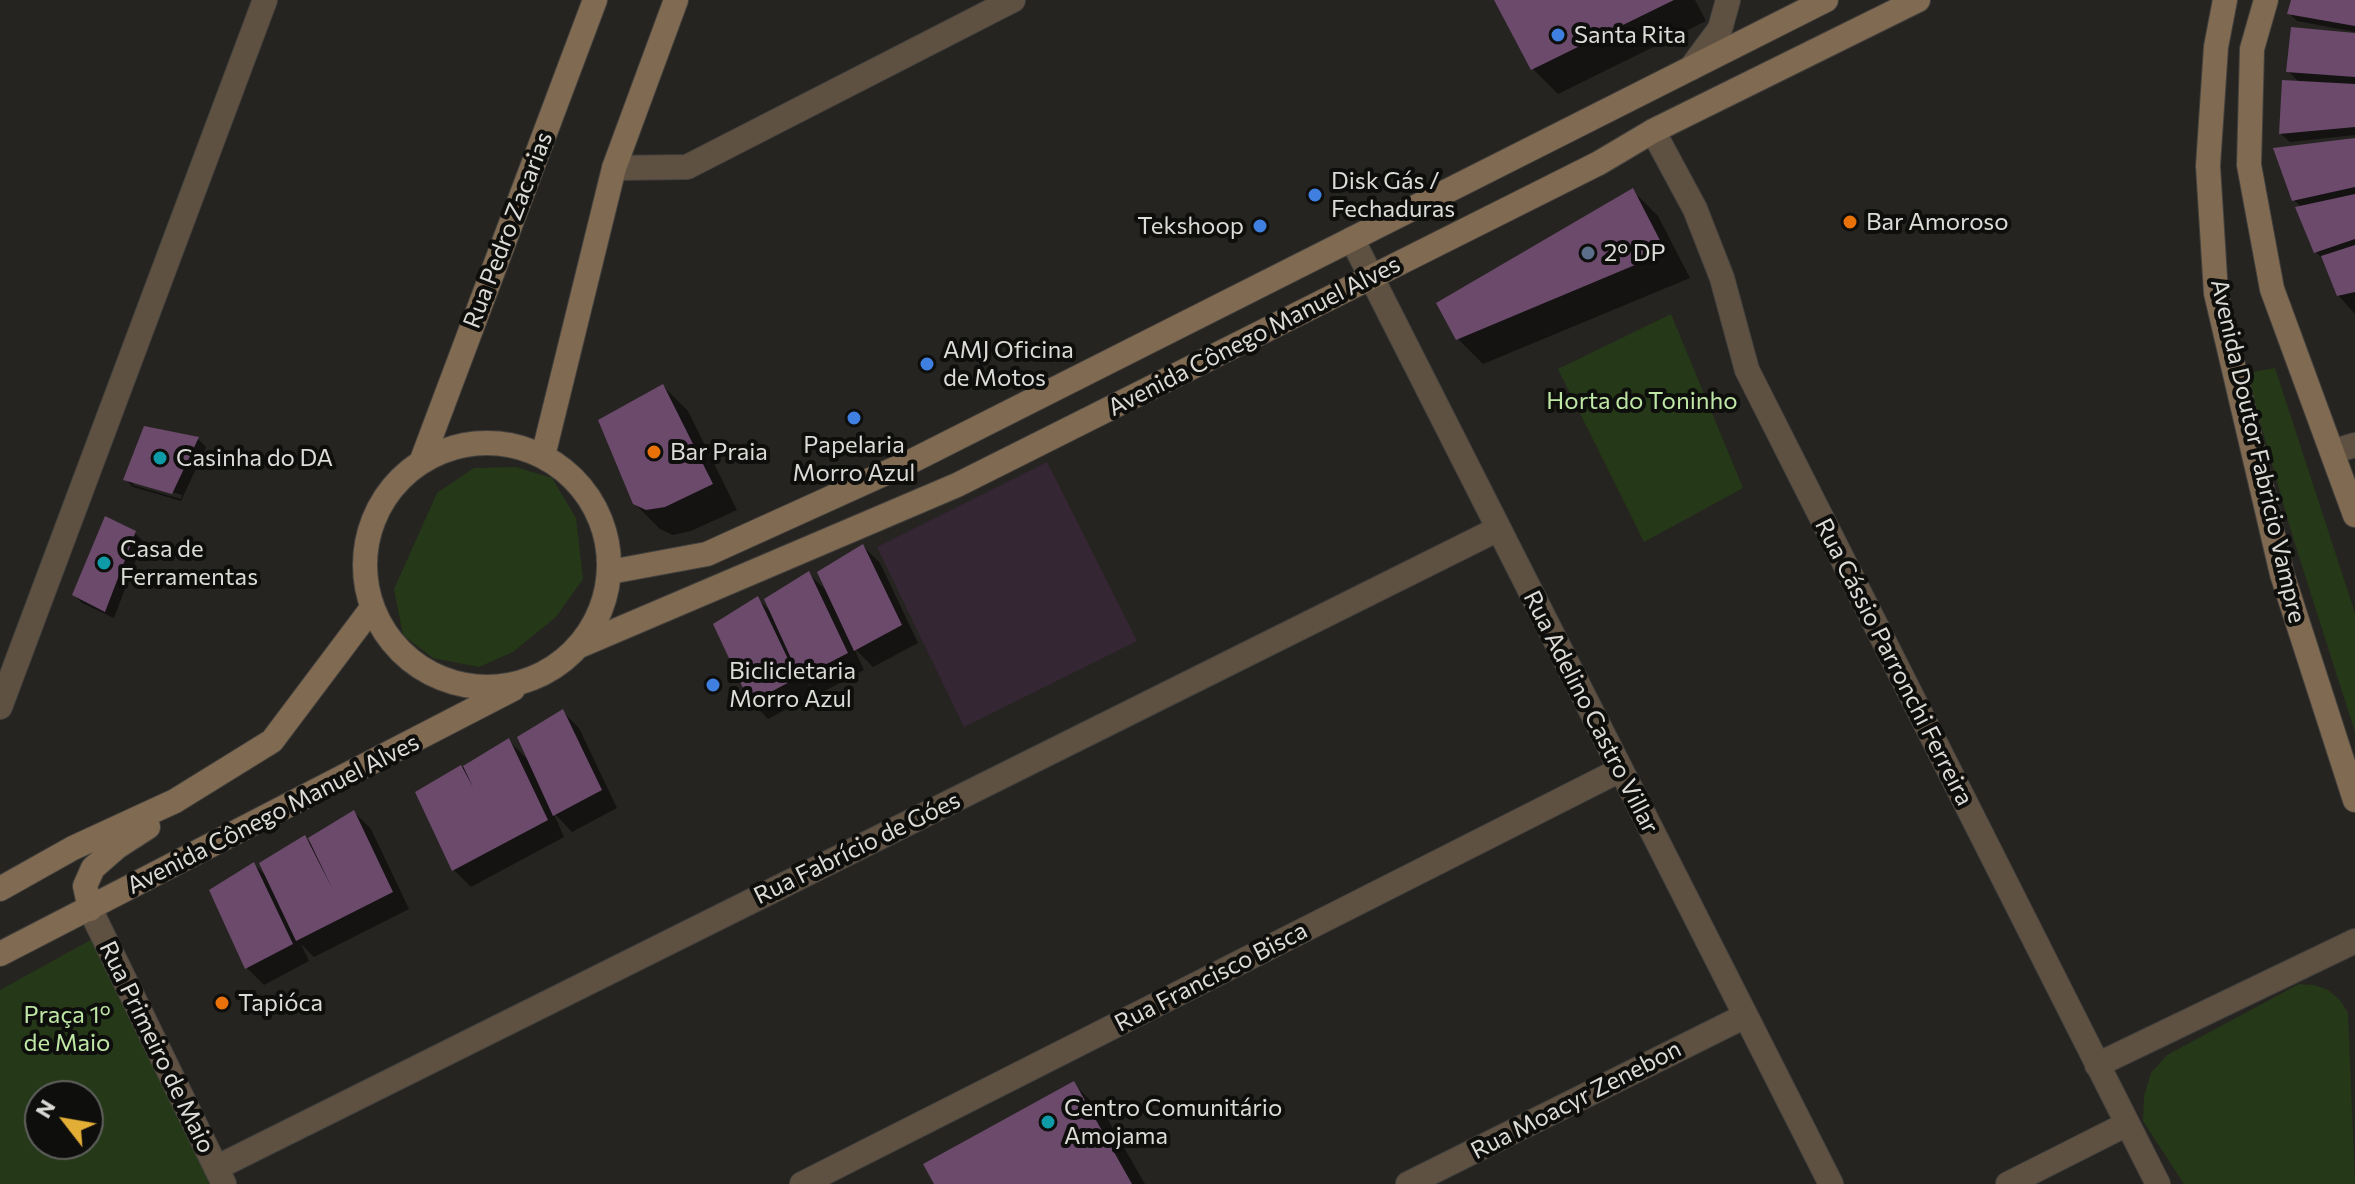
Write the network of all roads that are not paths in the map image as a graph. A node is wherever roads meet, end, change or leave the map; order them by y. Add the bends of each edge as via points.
1 (265, 0) edge
2 (595, 0) edge
3 (676, 0) edge
4 (1013, 0) edge
5 (1728, 0) edge
6 (1826, 0) edge
7 (1918, 0) edge
8 (2225, 0) edge
9 (2266, 0) edge
10 (1691, 68) junction
11 (1653, 131) junction
12 (614, 168) junction
13 (1352, 239) junction
14 (1371, 277) junction
15 (2344, 448) edge
16 (543, 456) junction
17 (422, 460) junction
18 (2355, 515) edge
19 (1498, 529) junction
20 (610, 572) junction
21 (372, 608) junction
22 (577, 647) junction
23 (544, 673) junction
24 (0, 707) edge
25 (1620, 770) junction
26 (2355, 800) edge
27 (175, 801) junction
28 (0, 889) edge
29 (90, 909) junction
30 (2355, 941) edge
31 (0, 954) edge
32 (1745, 1016) junction
33 (2097, 1065) junction
34 (2127, 1124) junction
35 (220, 1176) edge
36 (802, 1184) edge
37 (1408, 1184) edge
38 (1831, 1184) edge
39 (2008, 1184) edge
40 (2158, 1184) edge

1 - 24 street
2 - 17 street, Rua Pedro Zacarias
3 - 12 street
4 - 12 street via 687,167
5 - 10 street via 1720,29
6 - 10 street, Avenida Cônego Manuel Alves
7 - 11 street, Avenida Cônego Manuel Alves
8 - 26 street, Avenida Doutor Fabricio Vampre via 2216,47 2208,166 2216,293 2282,574
9 - 15 street, Avenida Doutor Fabricio Vampre via 2252,49 2249,165 2272,289
10 - 13 street, Avenida Cônego Manuel Alves
11 - 14 street, Avenida Cônego Manuel Alves
11 - 33 street, Rua Cássio Parronchi Ferreira via 1695,209 1717,264 1747,370
12 - 16 street
13 - 14 street, Rua Adelino Castro Villar
13 - 20 street, Avenida Cônego Manuel Alves via 910,462 707,554
14 - 19 street, Rua Adelino Castro Villar
14 - 22 street, Avenida Cônego Manuel Alves via 957,485
15 - 18 street, Avenida Doutor Fabricio Vampre
16 - 17 street via 503,443 461,445
16 - 20 street via 572,476 593,503 607,536
17 - 21 street via 391,489 371,526 364,567
19 - 25 street, Rua Adelino Castro Villar
19 - 35 street, Rua Fabrício de Góes
20 - 22 street via 600,612
21 - 23 street via 393,644 424,671 463,686 504,687
21 - 27 street via 272,741
22 - 23 street
23 - 29 street, Avenida Cônego Manuel Alves
25 - 32 street, Rua Adelino Castro Villar
25 - 36 street, Rua Francisco Bisca
27 - 28 street
27 - 29 street via 172,810 93,868 85,886
29 - 31 street, Avenida Cônego Manuel Alves
29 - 35 street, Rua Primeiro de Maio
30 - 33 street
32 - 37 street, Rua Moacyr Zenebon
32 - 38 street, Rua Adelino Castro Villar
33 - 34 street, Rua Cássio Parronchi Ferreira
34 - 39 street
34 - 40 street, Rua Cássio Parronchi Ferreira

